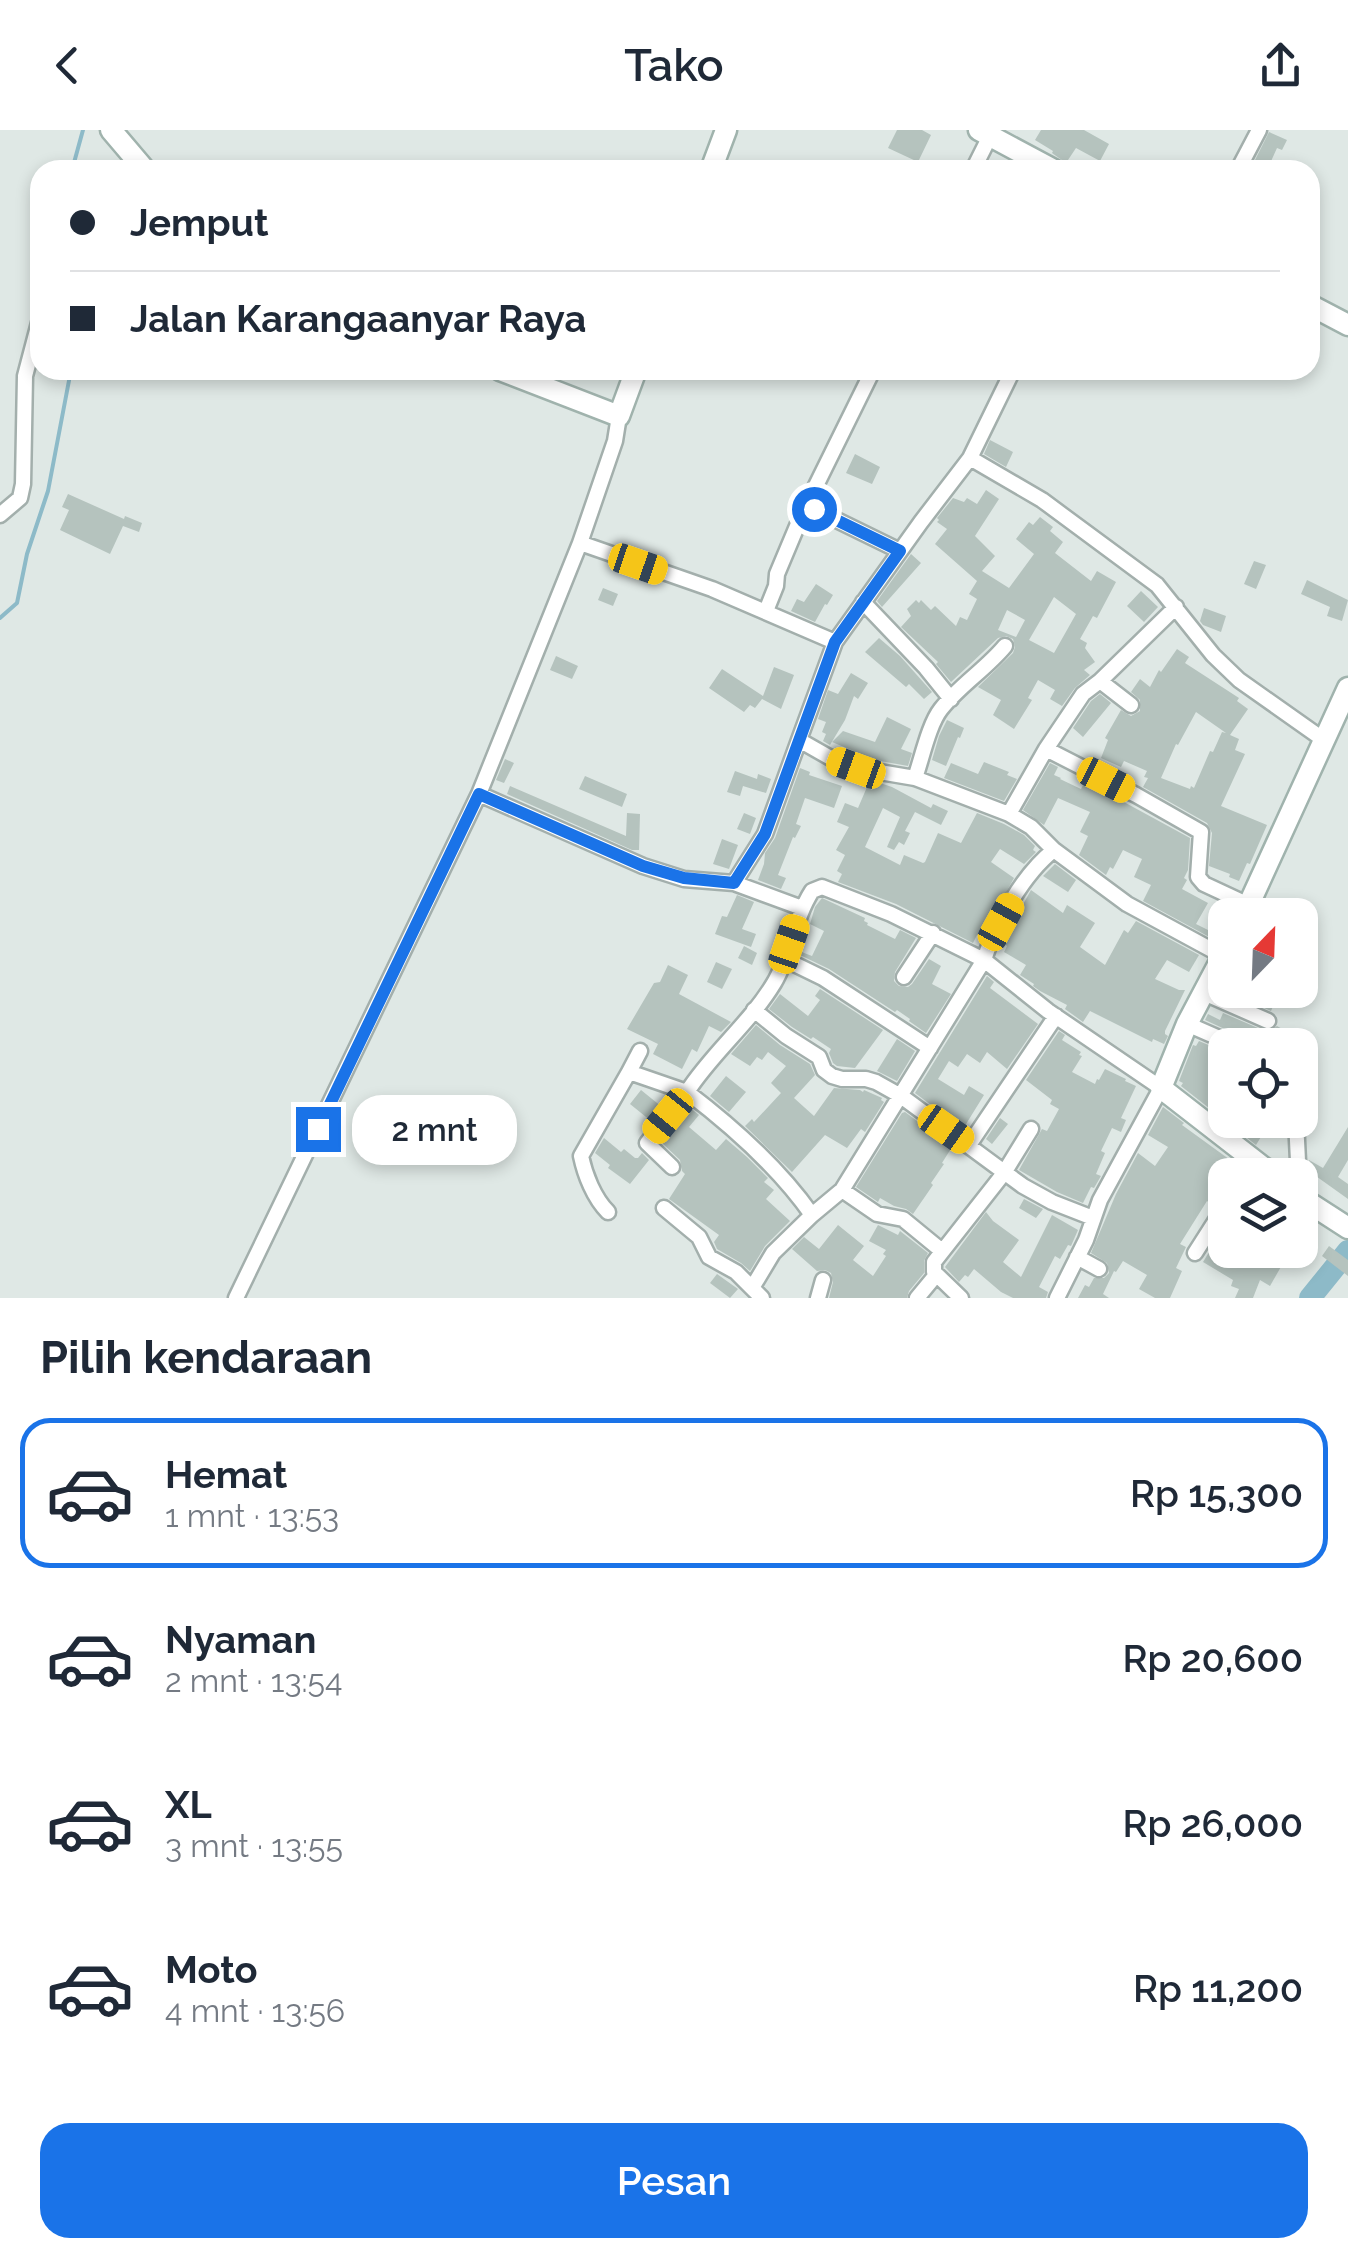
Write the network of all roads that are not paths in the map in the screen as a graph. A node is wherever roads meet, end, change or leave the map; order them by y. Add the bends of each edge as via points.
1 (111, 130) edge
2 (726, 130) edge
3 (1259, 130) edge
4 (985, 133) edge
5 (136, 160) edge
6 (715, 160) edge
7 (976, 160) edge
8 (1035, 160) edge
9 (1243, 160) edge
10 (1320, 310) edge
11 (1348, 325) edge
12 (30, 357) edge
13 (526, 380) edge
14 (632, 380) edge
15 (867, 380) edge
16 (1008, 380) edge
17 (618, 416) junction
18 (970, 458) junction
19 (814, 509) dead end
20 (0, 515) edge
21 (580, 543) junction
22 (900, 551) junction
23 (864, 602) junction
24 (1176, 607) junction
25 (766, 611) junction
26 (835, 642) junction
27 (1005, 646) dead end
28 (1100, 681) junction
29 (1348, 688) edge
30 (951, 699) junction
31 (1131, 705) dead end
32 (799, 740) junction
33 (1324, 740) junction
34 (1046, 749) junction
35 (916, 778) junction
36 (479, 794) junction
37 (1009, 814) junction
38 (1054, 850) junction
39 (734, 883) junction
40 (1227, 898) edge
41 (1252, 898) edge
42 (802, 908) junction
43 (933, 933) junction
44 (1208, 946) edge
45 (784, 959) junction
46 (984, 960) junction
47 (904, 977) dead end
48 (1208, 985) edge
49 (1204, 993) junction
50 (754, 1010) junction
51 (1056, 1016) junction
52 (1268, 1021) dead end
53 (1187, 1024) junction
54 (1208, 1033) edge
55 (930, 1048) junction
56 (640, 1052) dead end
57 (629, 1072) junction
58 (1161, 1088) junction
59 (687, 1092) junction
60 (900, 1096) junction
61 (1030, 1129) dead end
62 (969, 1145) junction
63 (1239, 1158) edge
64 (672, 1167) dead end
65 (1004, 1173) junction
66 (842, 1190) junction
67 (664, 1208) dead end
68 (1318, 1209) edge
69 (608, 1212) dead end
70 (812, 1215) junction
71 (1093, 1218) junction
72 (1347, 1228) edge
73 (1208, 1233) edge
74 (942, 1250) junction
75 (1195, 1253) dead end
76 (1077, 1257) junction
77 (1099, 1270) dead end
78 (936, 1275) junction
79 (823, 1280) dead end
80 (757, 1293) edge
81 (236, 1298) edge
82 (818, 1298) edge
83 (917, 1298) edge
84 (961, 1298) edge
85 (1057, 1298) edge

1 - 5 street
2 - 6 street
3 - 9 street
4 - 7 street
4 - 8 street
10 - 11 street
12 - 20 street via 23,484 20,498
13 - 17 street
14 - 17 street
15 - 25 street via 776,574
16 - 18 street
17 - 21 street
18 - 22 street
18 - 24 street via 1042,500 1158,585
19 - 22 street
21 - 25 street
21 - 36 street
22 - 23 street
23 - 26 street
23 - 30 street
24 - 28 street
24 - 33 street via 1239,680
25 - 26 street
26 - 32 street
27 - 30 street
28 - 31 street
28 - 34 street via 1083,694
29 - 33 street
30 - 35 street via 937,715
32 - 35 street via 856,768
32 - 39 street via 765,834
33 - 41 street
34 - 37 street
34 - 40 street via 1201,832 1198,877
35 - 37 street
36 - 39 street via 643,866
36 - 81 street
37 - 38 street
38 - 44 street via 1127,904
38 - 46 street via 1012,902
39 - 42 street
42 - 43 street via 812,890 822,887
42 - 45 street
43 - 46 street
43 - 47 street
45 - 50 street
45 - 55 street
46 - 51 street
46 - 55 street
48 - 49 street
49 - 52 street
49 - 53 street
50 - 59 street
50 - 60 street via 819,1057 832,1076 870,1080
51 - 58 street
51 - 62 street
53 - 54 street
53 - 58 street
55 - 60 street
56 - 57 street
57 - 59 street
57 - 69 street via 581,1156
58 - 63 street
58 - 71 street
59 - 64 street via 647,1143
59 - 70 street via 769,1164
60 - 62 street
60 - 66 street
61 - 65 street
62 - 65 street
65 - 71 street
65 - 74 street
66 - 70 street
66 - 74 street via 877,1214 904,1219
67 - 80 street via 698,1237 709,1257
68 - 72 street
70 - 80 street via 772,1252
71 - 76 street
73 - 75 street
74 - 78 street
76 - 77 street
76 - 85 street
78 - 83 street
78 - 84 street
79 - 82 street

